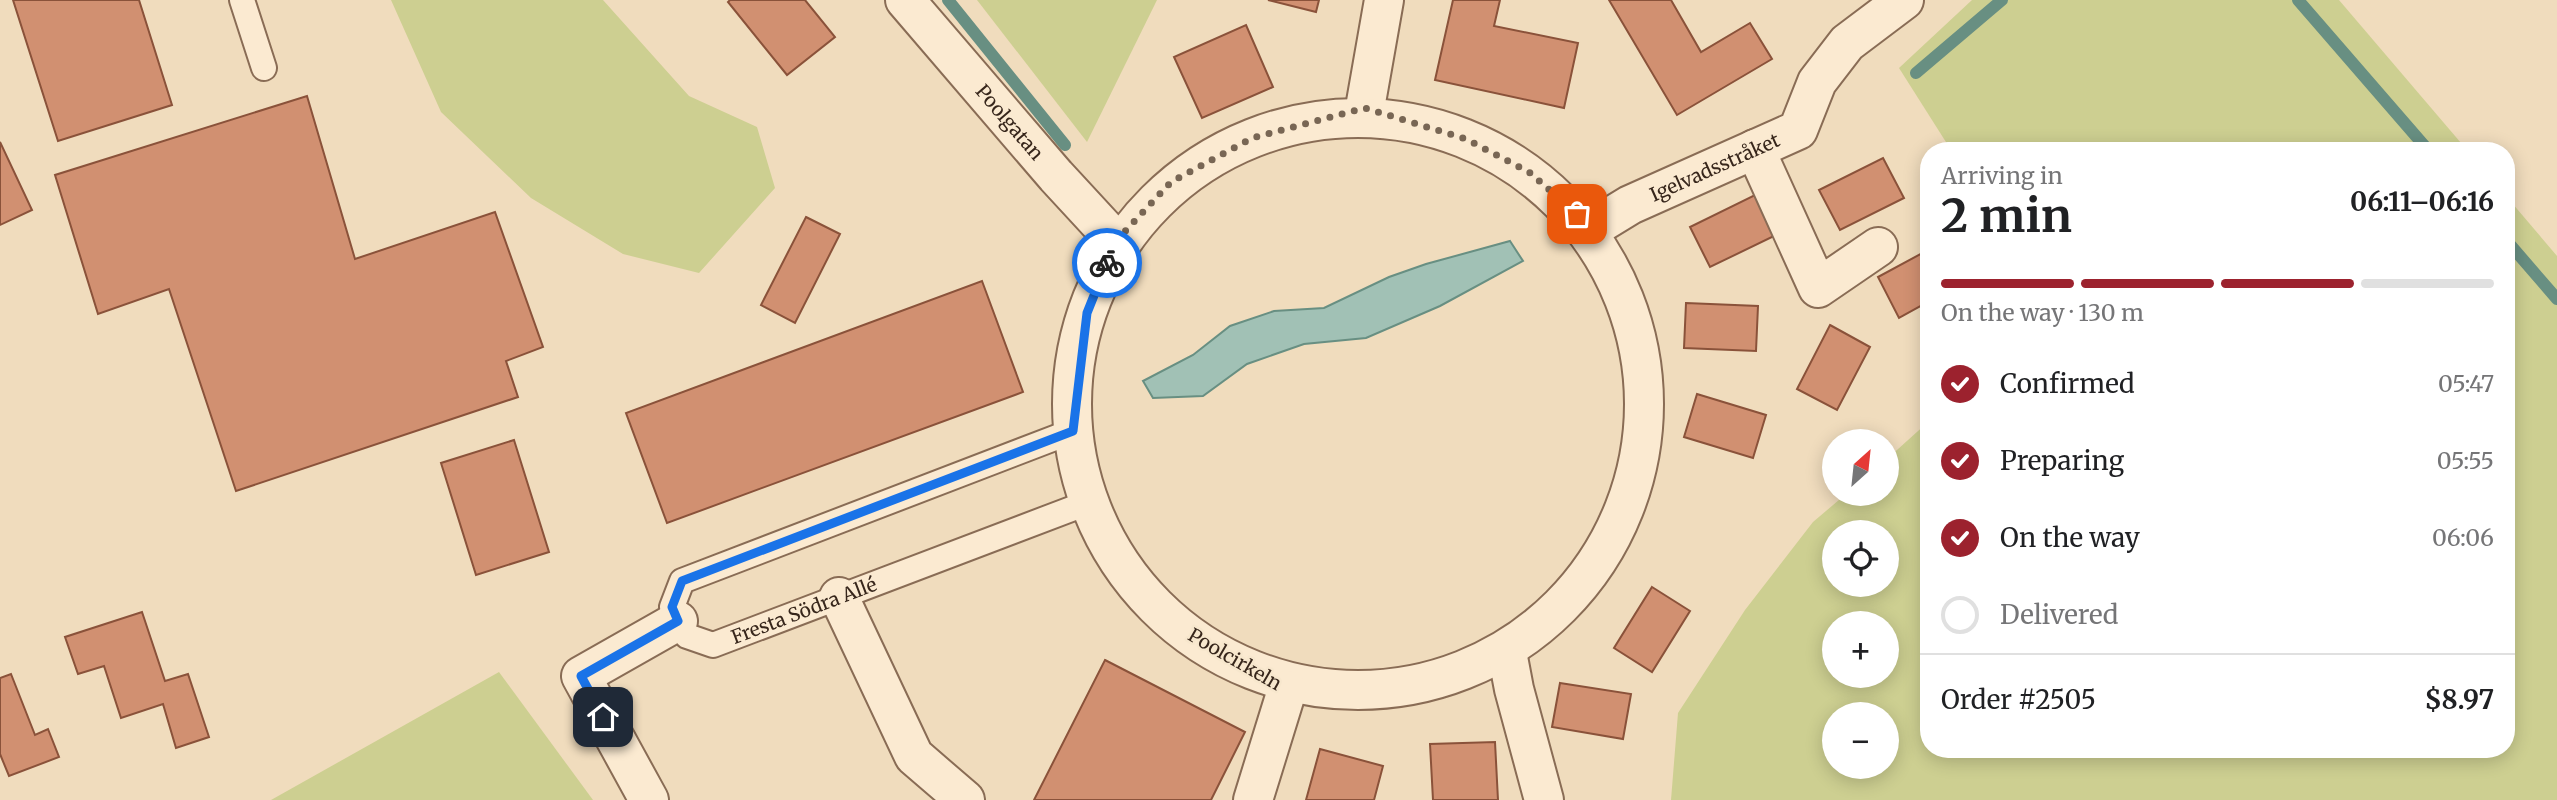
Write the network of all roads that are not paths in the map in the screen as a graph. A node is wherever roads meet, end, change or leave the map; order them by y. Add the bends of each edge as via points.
1 (242, 0) edge
2 (905, 0) edge
3 (1384, 0) edge
4 (1904, 0) edge
5 (264, 68) dead end
6 (1365, 108) junction
7 (1755, 149) junction
8 (1594, 227) junction
9 (1116, 241) junction
10 (1878, 247) dead end
11 (1073, 431) junction
12 (1095, 500) junction
13 (839, 597) junction
14 (678, 621) junction
15 (1507, 652) junction
16 (1287, 690) junction
17 (649, 800) edge
18 (965, 800) edge
19 (1253, 800) edge
20 (1544, 800) edge

1 - 5 lane
2 - 9 street, Poolgatan
3 - 6 street
4 - 7 street, Igelvadsstråket via 1847,43 1817,82 1798,130
6 - 8 street, Poolcirkeln via 1466,139 1529,172
6 - 9 street, Poolcirkeln via 1252,138 1171,182
7 - 8 street, Igelvadsstråket via 1630,205
7 - 10 street via 1818,288
8 - 15 street, Poolcirkeln via 1621,272 1635,307 1641,368 1637,436 1623,497 1593,553 1554,606
9 - 11 street, Poolcirkeln via 1087,313
11 - 12 street, Poolcirkeln
11 - 14 lane via 682,581 672,607
12 - 13 lane, Fresta Södra Allé
12 - 16 street, Poolcirkeln via 1112,549 1161,617
13 - 14 lane, Fresta Södra Allé via 713,645 687,636
13 - 18 street via 914,756
14 - 17 street via 581,676
15 - 16 street, Poolcirkeln via 1432,691 1371,699
15 - 20 street
16 - 19 street

